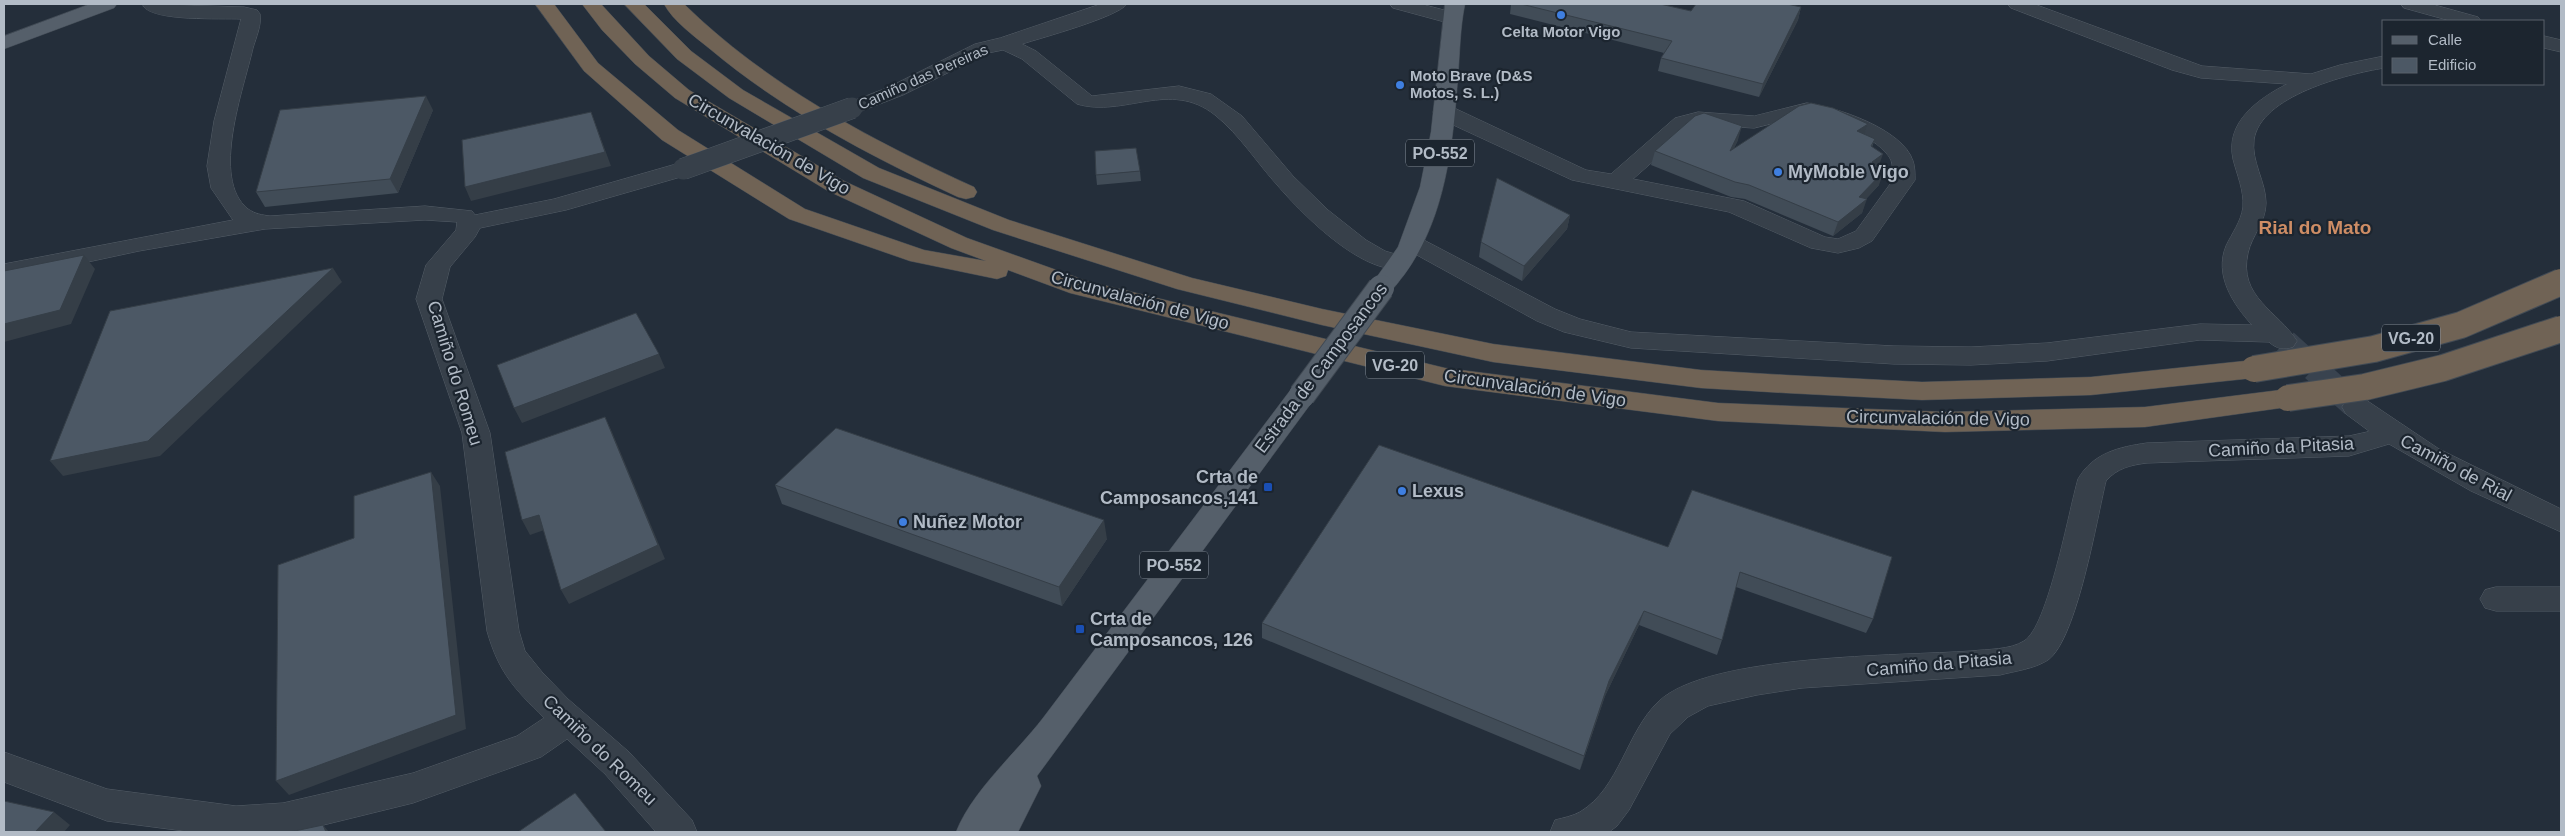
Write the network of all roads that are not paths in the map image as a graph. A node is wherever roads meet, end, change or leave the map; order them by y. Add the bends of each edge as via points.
1 (107, 4) edge
2 (156, 4) edge
3 (544, 4) edge
4 (591, 4) edge
5 (633, 4) edge
6 (673, 4) edge
7 (1117, 4) edge
8 (1400, 4) edge
9 (2018, 4) edge
10 (2411, 4) edge
11 (2469, 4) edge
12 (1454, 11) edge
13 (2467, 20) edge
14 (2490, 20) edge
15 (2545, 42) edge
16 (4, 43) edge
17 (1005, 43) junction
18 (2561, 46) edge
19 (2382, 62) edge
20 (2310, 80) junction
21 (1444, 112) junction
22 (1616, 182) junction
23 (265, 222) junction
24 (469, 223) junction
25 (1405, 253) junction
26 (4, 272) edge
27 (2561, 282) edge
28 (1186, 284) junction
29 (1079, 287) junction
30 (2561, 329) edge
31 (2356, 407) tunnel mouth
32 (2387, 431) junction
33 (2561, 521) edge
34 (2496, 599) dead end
35 (2561, 599) edge
36 (568, 720) junction
37 (1048, 737) junction
38 (4, 767) edge
39 (679, 832) edge
40 (974, 832) edge
41 (999, 832) edge
42 (1568, 832) edge

1 - 16 main road
2 - 23 street via 153,6 162,10 250,14 252,17 224,121 218,166 222,188 238,213 247,220
3 - 29 highway via 591,67 670,136 797,214 919,256
4 - 29 highway, Circunvalación de Vigo / VG-20 via 642,60 682,94 836,186 959,243
5 - 28 highway, Circunvalación de Vigo / VG-20 via 684,55 736,94 871,173 1001,225
6 - 28 highway via 734,58 779,90 812,112 907,164 1019,216 1163,266
7 - 17 street, Camiño das Pereiras
8 - 12 street
9 - 20 street via 2078,29 2201,72
10 - 13 street
11 - 14 street via 2471,11
12 - 21 main road, Estrada de Camposancos / PO-552
15 - 18 street
17 - 24 street, Camiño das Pereiras, bridge via 968,54 896,91 683,169 558,204
17 - 25 street via 1029,55 1084,100 1091,102 1146,94 1204,98 1244,130 1307,203 1371,254
19 - 20 street
20 - 25 street via 2266,107 2247,126 2243,140 2254,210 2236,252 2234,271 2242,292 2280,338 2200,332 2047,352 1971,356 1894,355 1632,340 1573,326
21 - 22 street via 1580,175
21 - 25 main road, Estrada de Camposancos / PO-552 via 1439,157 1428,202
22 - 22 street via 1736,206 1819,242 1838,246 1864,236 1904,180 1902,160 1887,142 1861,126 1822,111 1807,109 1754,122 1698,118 1683,123
23 - 24 street via 425,212 464,216
23 - 26 street
24 - 36 street, Camiño do Romeu via 467,232 438,265 429,299 476,433 503,631 511,657 530,682
25 - 37 main road, Estrada de Camposancos / PO-552, bridge
27 - 28 highway, Circunvalación de Vigo / VG-20, bridge via 2461,325 2374,348 2254,369 2091,386 1922,391 1701,379 1493,353
29 - 30 highway, Circunvalación de Vigo / VG-20, bridge via 1445,377 1718,412 1945,422 2145,417 2365,387 2443,368
31 - 32 street, Camiño de Rial
32 - 33 street, Camiño de Rial via 2489,488
32 - 42 street, Camiño da Pitasia via 2376,440 2349,446 2147,453 2109,463 2099,468 2092,479 2064,592 2046,642 2035,652 1994,662 1792,675 1712,691 1672,710 1649,740 1611,808 1591,823
34 - 35 street
36 - 38 street via 529,746 413,788 283,819 236,822 107,805
36 - 39 street, Camiño do Romeu via 617,763
37 - 40 main road, Estrada de Camposancos / PO-552
37 - 41 main road, Estrada de Camposancos / PO-552

